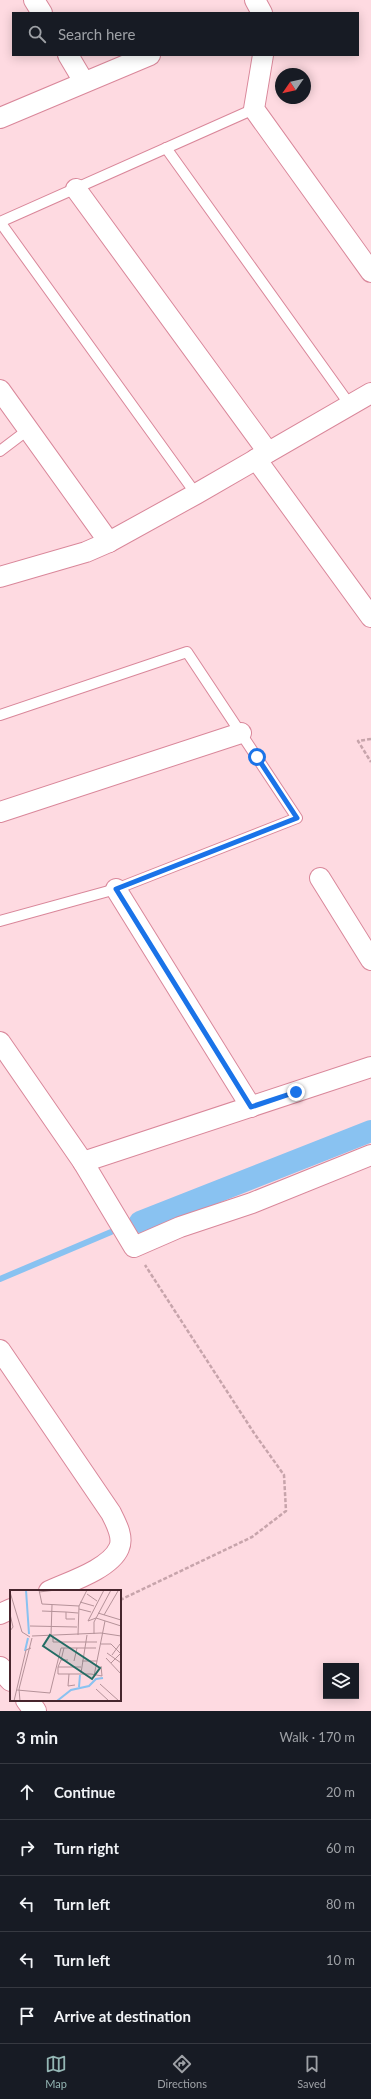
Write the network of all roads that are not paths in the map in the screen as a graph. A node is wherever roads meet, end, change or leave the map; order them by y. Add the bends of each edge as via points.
1 (34, 0) edge
2 (41, 12) edge
3 (69, 56) edge
4 (148, 56) edge
5 (263, 56) edge
6 (84, 82) junction
7 (254, 109) junction
8 (0, 118) edge
9 (166, 148) junction
10 (76, 189) junction
11 (0, 222) edge
12 (371, 272) edge
13 (0, 390) edge
14 (371, 393) edge
15 (350, 405) junction
16 (29, 429) junction
17 (0, 451) edge
18 (262, 456) junction
19 (196, 494) junction
20 (109, 542) junction
21 (0, 578) edge
22 (371, 616) edge
23 (0, 715) edge
24 (241, 733) junction
25 (0, 812) edge
26 (320, 878) dead end
27 (116, 889) junction
28 (0, 921) edge
29 (371, 960) edge
30 (0, 1042) edge
31 (371, 1067) edge
32 (251, 1107) junction
33 (371, 1155) edge
34 (83, 1162) junction
35 (0, 1350) edge
36 (51, 1590) edge
37 (10, 1609) edge
38 (0, 1614) edge
39 (0, 1668) edge
40 (10, 1679) edge
41 (28, 1701) edge
42 (35, 1711) edge

1 - 2 street
3 - 6 street
4 - 6 street
5 - 7 street
6 - 8 street
7 - 9 lane
7 - 12 street
9 - 10 lane
9 - 15 lane
10 - 11 lane
10 - 18 street
11 - 19 lane
13 - 16 street
14 - 15 street
15 - 18 street
16 - 17 lane
16 - 20 street
18 - 19 street
18 - 22 street
19 - 20 street
20 - 21 street via 86,552
23 - 24 lane via 187,652
24 - 25 street
24 - 27 lane via 297,818
26 - 29 street
27 - 28 lane
27 - 32 street
30 - 34 street
31 - 32 street
32 - 34 street
33 - 34 street via 134,1247
35 - 36 street via 119,1530 120,1547 110,1561
37 - 38 street
39 - 40 street
41 - 42 street

